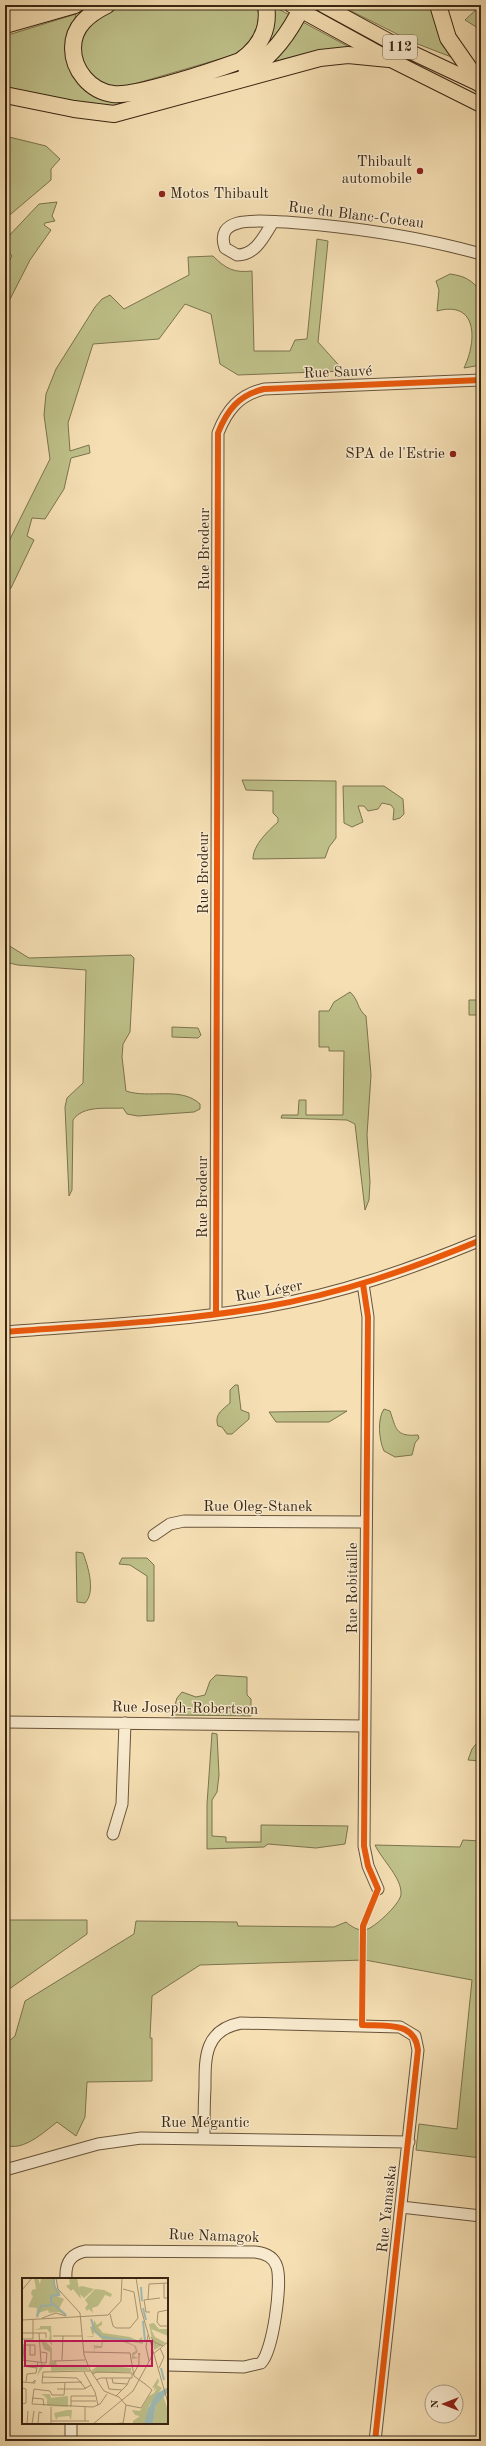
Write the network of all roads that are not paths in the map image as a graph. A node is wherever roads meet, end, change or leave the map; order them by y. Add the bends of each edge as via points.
1 (22, 5) edge
2 (75, 5) edge
3 (107, 5) edge
4 (266, 5) edge
5 (323, 5) edge
6 (438, 5) edge
7 (298, 7) edge
8 (5, 10) edge
9 (5, 25) edge
10 (389, 59) junction
11 (232, 82) junction
12 (480, 84) edge
13 (5, 95) edge
14 (481, 105) edge
15 (272, 222) dead end
16 (481, 254) edge
17 (481, 380) edge
18 (218, 433) joint
19 (481, 1240) edge
20 (363, 1284) junction
21 (216, 1314) junction
22 (5, 1332) edge
23 (366, 1522) junction
24 (154, 1535) dead end
25 (5, 1722) edge
26 (125, 1724) junction
27 (365, 1726) junction
28 (113, 1834) dead end
29 (378, 1890) dead end
30 (204, 2138) junction
31 (409, 2142) junction
32 (5, 2170) edge
33 (401, 2207) junction
34 (481, 2216) edge
35 (66, 2278) edge
36 (168, 2365) edge
37 (70, 2424) edge
38 (71, 2441) edge
39 (375, 2441) edge

1 - 8 highway
2 - 9 highway
3 - 4 highway via 85,18 78,28 73,43 73,54 76,67 85,80 98,90 123,95 240,61 253,52 264,34 267,20
5 - 12 main road, 112 via 394,44
6 - 12 highway via 448,38
7 - 10 main road, 112
7 - 11 highway via 292,29 269,56
10 - 11 highway via 348,55 320,58
10 - 14 main road, 112
11 - 13 highway via 114,114
15 - 16 street, Rue du Blanc-Coteau via 372,230 428,240
17 - 18 street, Rue Sauvé via 264,390 239,399 224,418
18 - 21 street, Rue Brodeur
19 - 20 street, Rue Léger
20 - 21 street, Rue Léger via 265,1307
20 - 23 street, Rue Robitaille via 368,1318
21 - 22 street, Rue Léger
23 - 24 street, Rue Oleg-Stanek via 184,1521 170,1524
23 - 27 street, Rue Robitaille
25 - 26 street, Rue Joseph-Robertson
26 - 27 street, Rue Joseph-Robertson
26 - 28 street via 122,1804
27 - 29 street, Rue Robitaille via 364,1846 368,1866
30 - 31 street, Rue Mégantic
30 - 31 street, Rue Yamaska via 206,2055 211,2042 221,2031 230,2025 241,2024 362,2025 400,2027 415,2036 418,2050
30 - 32 street, Rue Mégantic via 141,2138 111,2141
31 - 33 street, Rue Yamaska
33 - 34 street
33 - 39 street, Rue Yamaska
35 - 36 street, Rue Namagok via 71,2258 86,2251 255,2252 272,2258 277,2266 278,2289 270,2349 261,2363 244,2367
37 - 38 street

